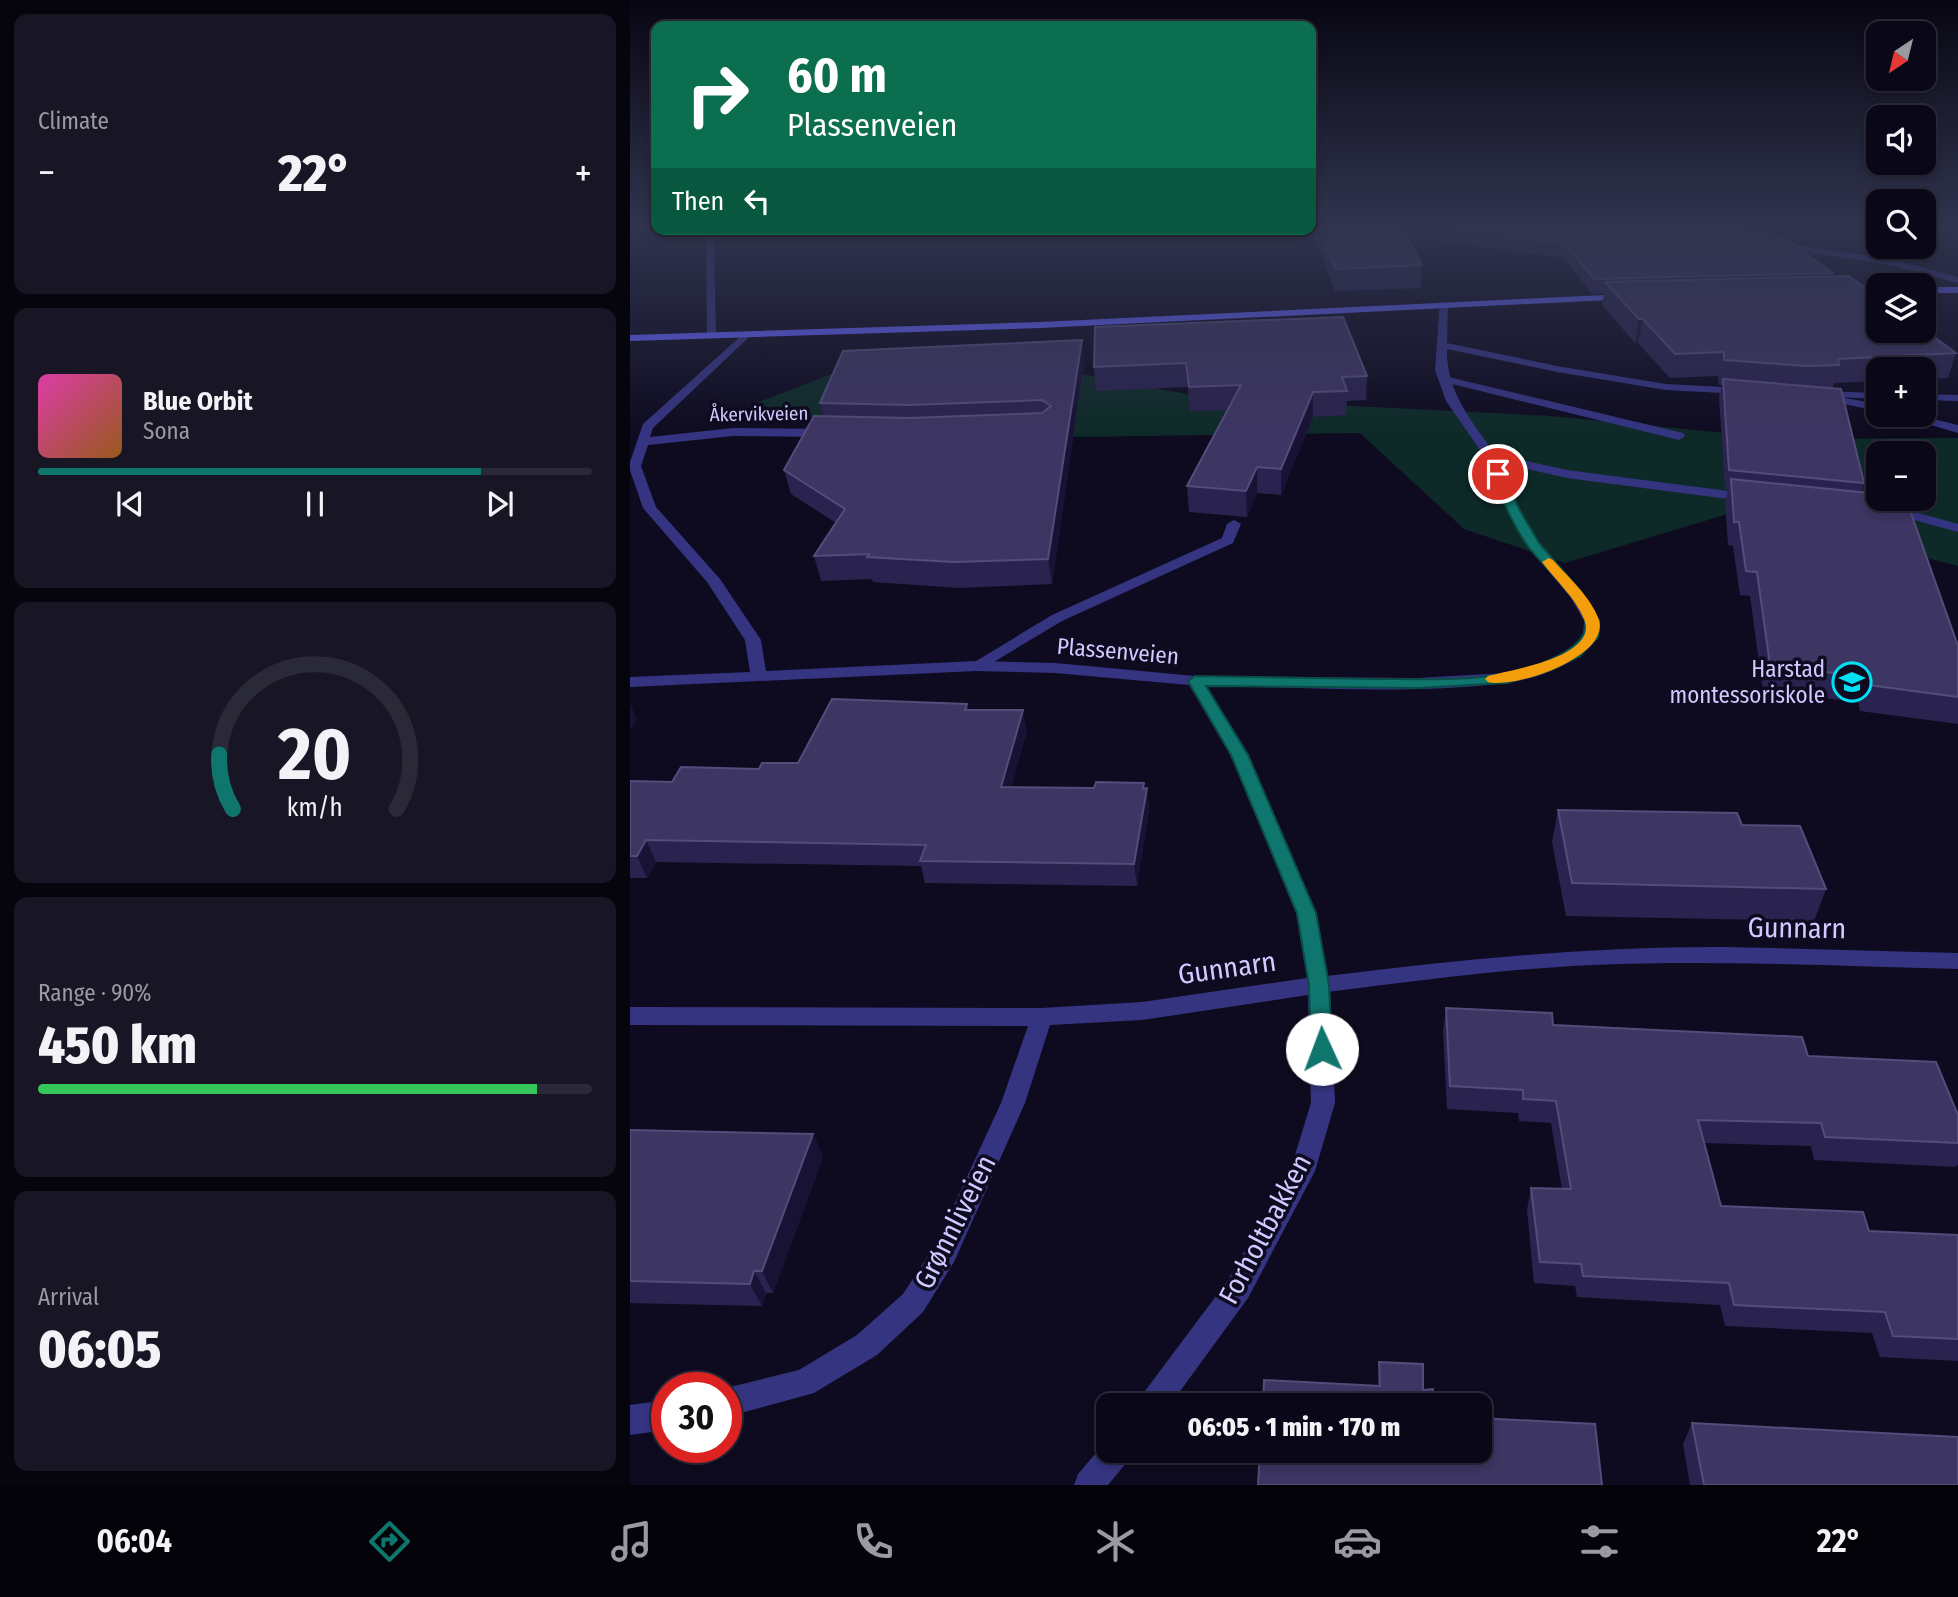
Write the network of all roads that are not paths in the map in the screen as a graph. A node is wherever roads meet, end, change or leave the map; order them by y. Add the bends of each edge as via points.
1 (711, 296) edge
2 (1635, 296) edge
3 (1443, 304) junction
4 (712, 336) junction
5 (743, 337) junction
6 (630, 338) edge
7 (1442, 345) junction
8 (1444, 379) junction
9 (1755, 391) edge
10 (1866, 396) edge
11 (1936, 397) edge
12 (1958, 398) edge
13 (1866, 406) edge
14 (1936, 423) edge
15 (647, 427) junction
16 (630, 428) edge
17 (1958, 429) edge
18 (837, 433) edge
19 (1679, 436) dead end
20 (642, 442) junction
21 (1490, 457) junction
22 (1759, 499) edge
23 (1881, 512) edge
24 (1234, 524) edge
25 (1958, 528) edge
26 (976, 666) junction
27 (759, 676) junction
28 (1195, 681) junction
29 (630, 682) edge
30 (1958, 961) edge
31 (1319, 985) junction
32 (630, 1016) edge
33 (1042, 1017) junction
34 (1161, 1393) edge
35 (742, 1399) edge
36 (651, 1417) edge
37 (630, 1420) edge
38 (1106, 1463) edge
39 (1089, 1485) edge

1 - 4 street
2 - 3 main road
3 - 5 main road
3 - 7 street, Plassenveien
4 - 5 main road
4 - 6 main road
5 - 15 street, Åkervikveien
7 - 8 street, Plassenveien
7 - 9 street via 1666,387
8 - 19 street
8 - 21 street, Plassenveien via 1452,401
10 - 13 street via 1806,394
11 - 12 street
14 - 17 street
15 - 16 street
15 - 20 street, Åkervikveien
18 - 20 street, Åkervikveien via 743,432
20 - 27 street, Åkervikveien via 635,466 650,508 713,579 753,640
21 - 22 street via 1567,474
21 - 28 street, Plassenveien via 1533,544 1592,621 1591,637 1575,653 1507,678 1418,684
23 - 25 street via 1908,514
24 - 26 street via 1228,540 1057,618
26 - 27 street, Plassenveien
26 - 28 street, Plassenveien
27 - 29 street, Plassenveien
28 - 31 street, Forholtbakken via 1240,755 1306,913
30 - 31 street, Gunnarn via 1590,957
31 - 33 street, Gunnarn via 1142,1011
31 - 34 street, Forholtbakken via 1323,1103 1303,1171 1238,1289
32 - 33 street, Gunnarn
33 - 35 street, Grønnliveien via 1013,1103 945,1253 913,1303 867,1345 804,1382
36 - 37 street
38 - 39 street

